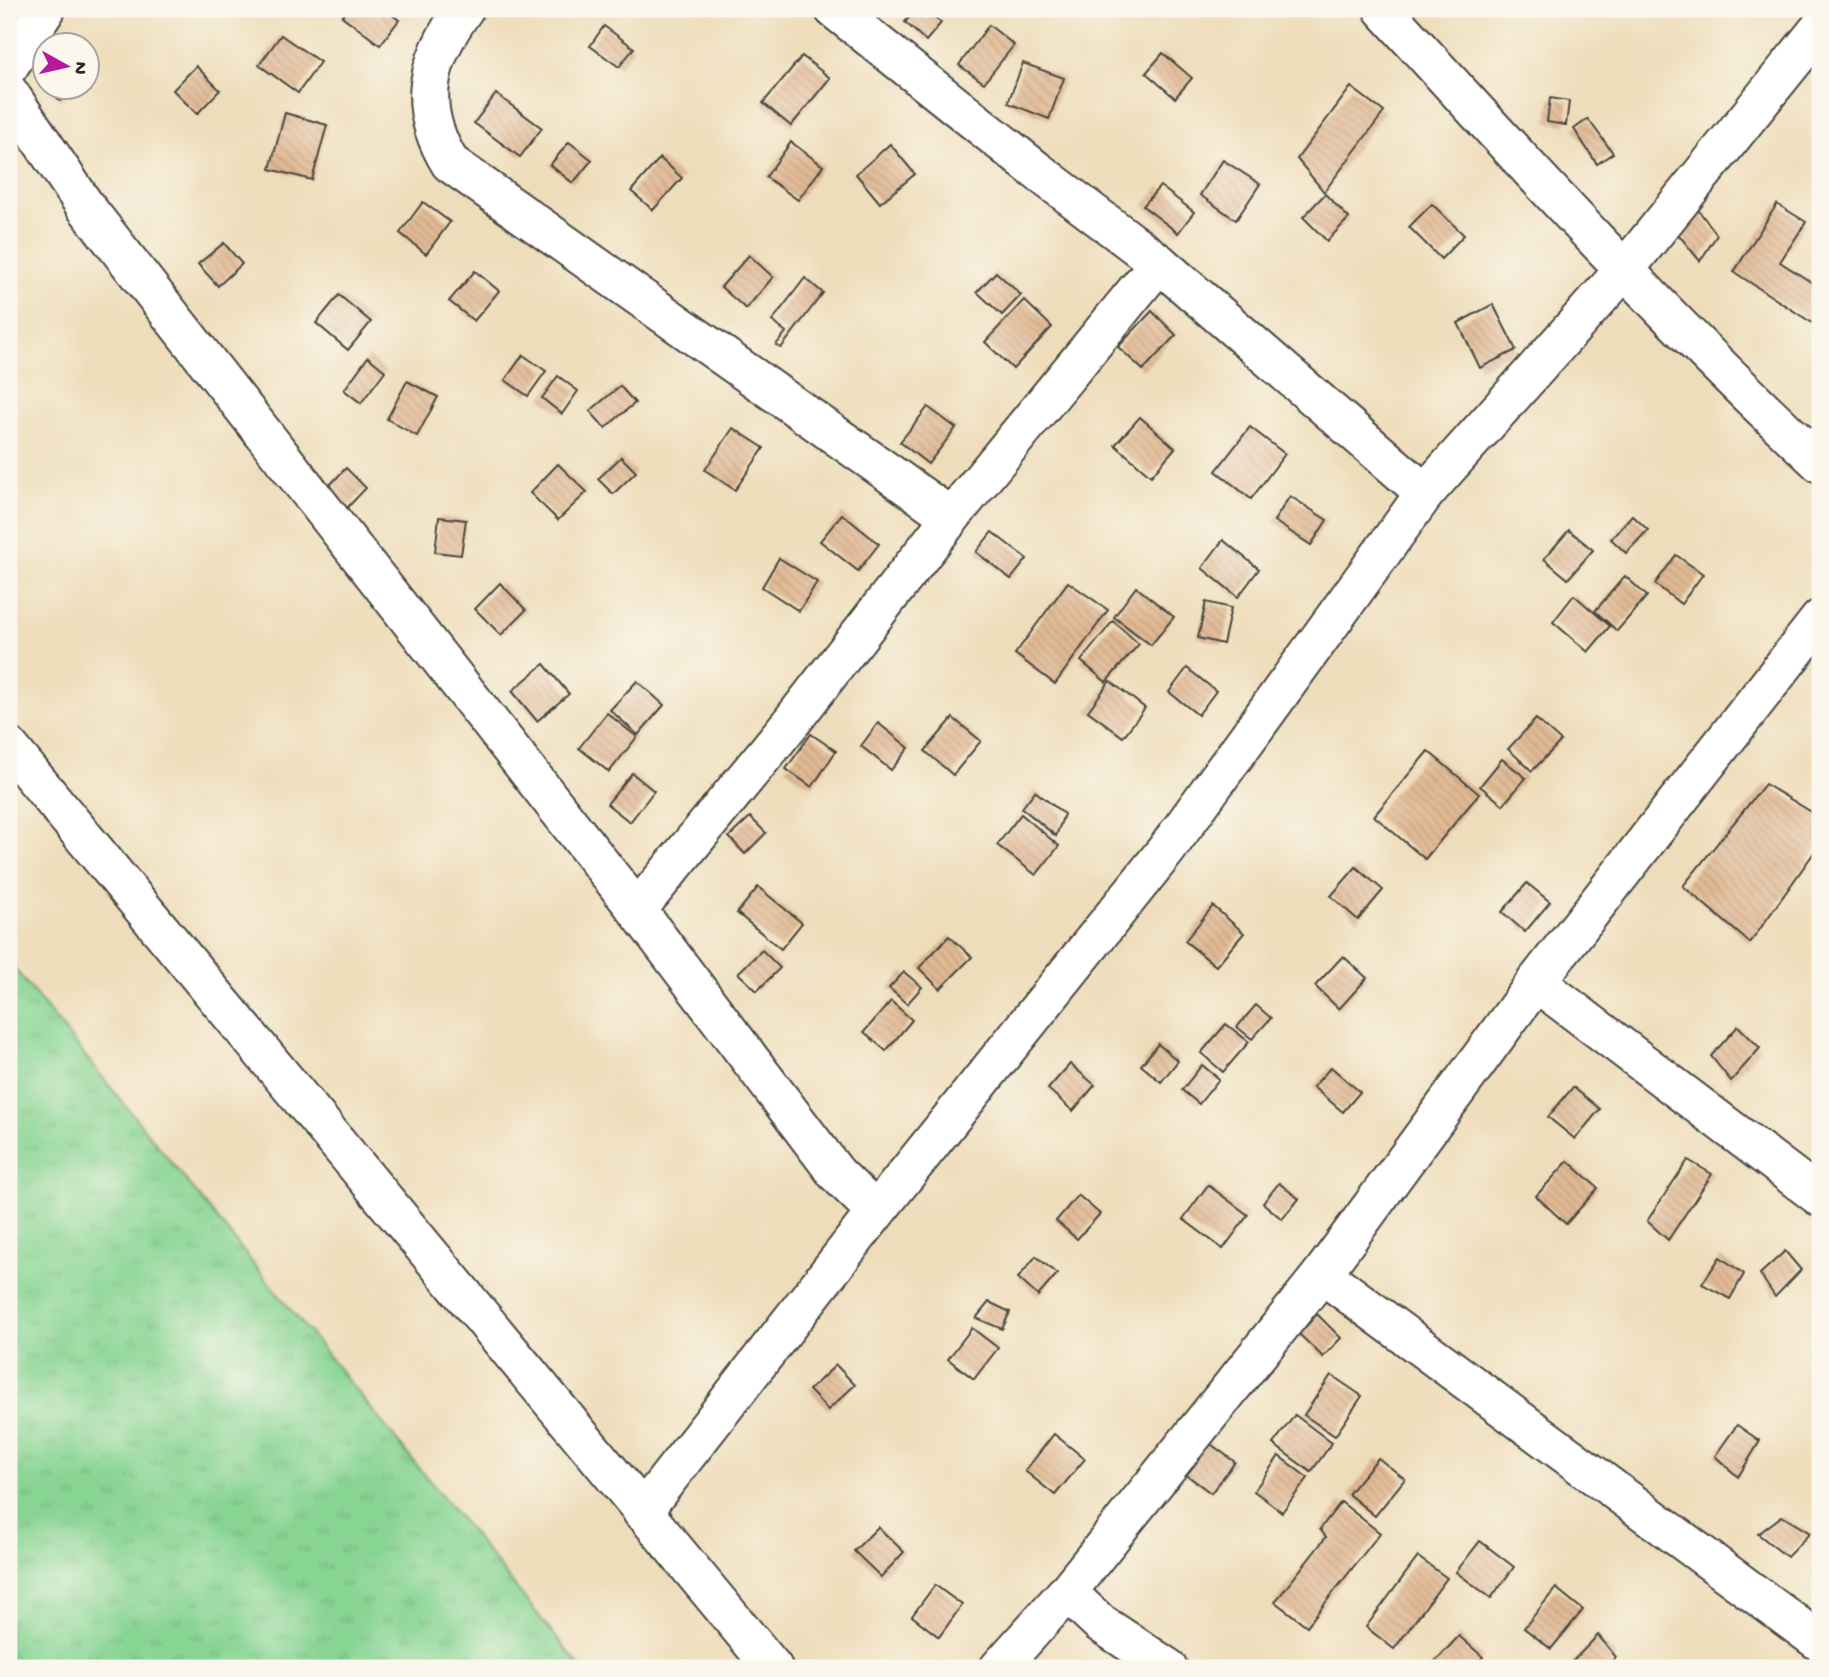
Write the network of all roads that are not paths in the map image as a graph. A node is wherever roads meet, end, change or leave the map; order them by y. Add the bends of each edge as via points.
1 (46, 9) edge
2 (464, 9) edge
3 (834, 9) edge
4 (1383, 9) edge
5 (1820, 28) edge
6 (9, 66) edge
7 (9, 93) edge
8 (1159, 263) junction
9 (1626, 268) junction
10 (1820, 463) edge
11 (1425, 494) junction
12 (951, 517) junction
13 (1820, 618) edge
14 (9, 747) edge
15 (638, 910) junction
16 (1536, 982) junction
17 (1820, 1198) edge
18 (876, 1212) junction
19 (1322, 1274) junction
20 (642, 1512) junction
21 (1067, 1592) junction
22 (1820, 1642) edge
23 (773, 1668) edge
24 (999, 1668) edge
25 (1168, 1668) edge

1 - 6 street
2 - 12 street via 432,64 428,109 438,143 450,163
3 - 8 street
4 - 9 street via 1541,183
5 - 9 street
7 - 15 street via 85,206
8 - 11 street
8 - 12 street
9 - 10 street via 1717,367
9 - 11 street
11 - 18 street via 1167,849
12 - 15 street
13 - 16 street
14 - 20 street
15 - 18 street via 836,1173
16 - 17 street
16 - 19 street
18 - 20 street
19 - 21 street
19 - 22 street
20 - 23 street
21 - 24 street
21 - 25 street via 1100,1623

